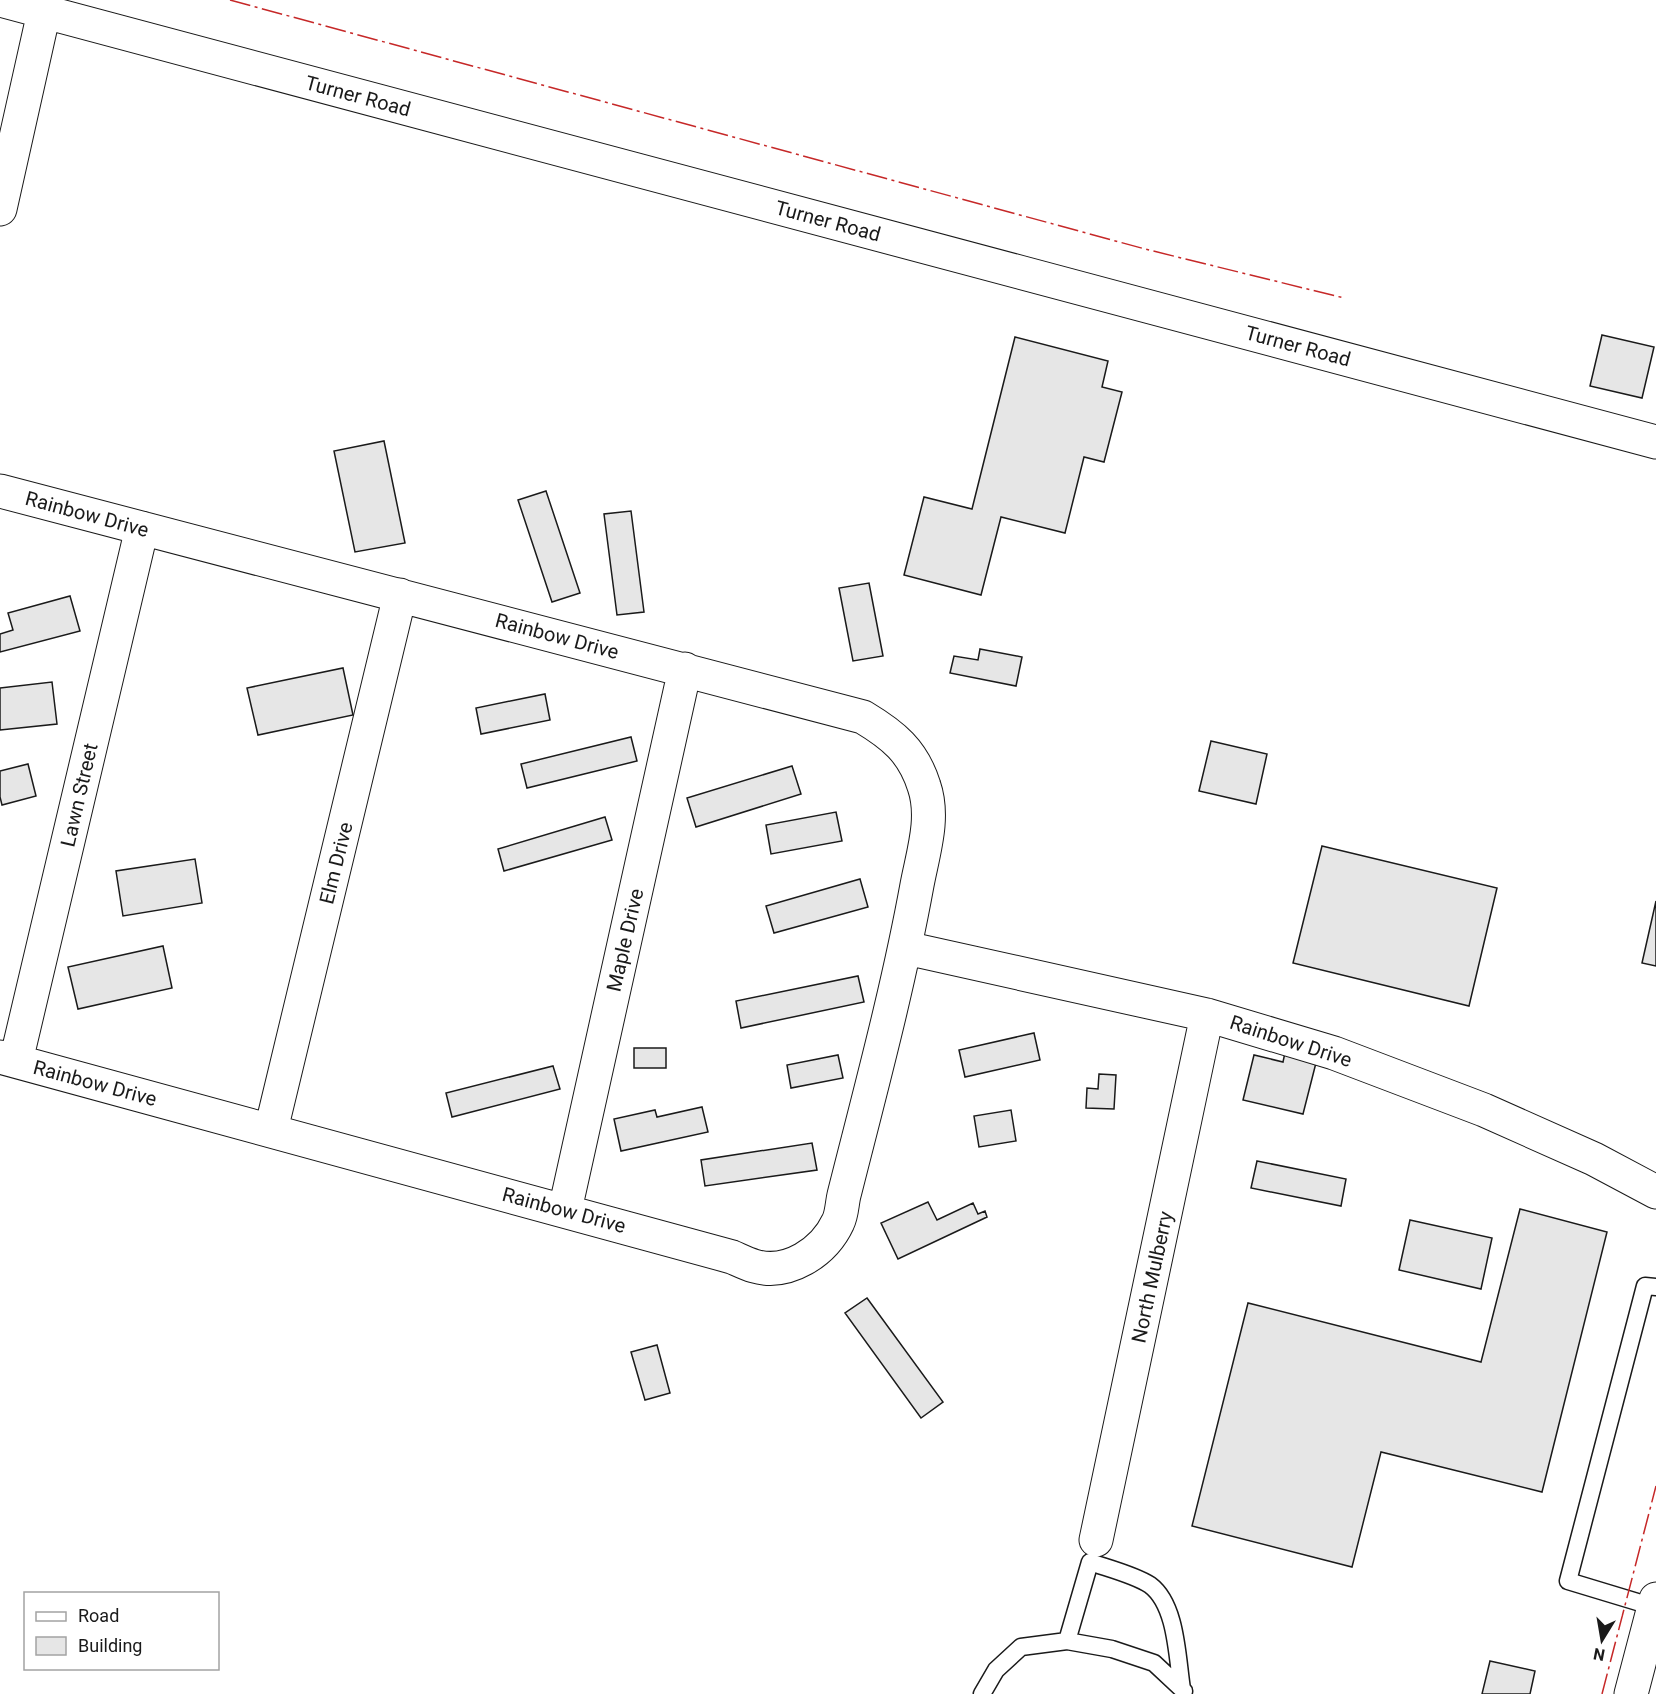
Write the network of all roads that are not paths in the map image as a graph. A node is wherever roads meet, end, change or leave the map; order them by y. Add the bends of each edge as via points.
1 (0, 0) edge
2 (44, 12) junction
3 (0, 209) edge
4 (1656, 442) edge
5 (1, 482) edge
6 (142, 528) junction
7 (400, 595) junction
8 (685, 669) junction
9 (906, 948) junction
10 (1207, 1015) junction
11 (8, 1059) edge
12 (271, 1130) junction
13 (1656, 1192) edge
14 (565, 1210) junction
15 (1656, 1287) edge
16 (1096, 1540) dead end
17 (1655, 1603) edge
18 (1067, 1641) junction
19 (1185, 1691) edge
20 (982, 1694) edge
21 (1631, 1694) edge

1 - 2 street, Turner Road
2 - 3 street
2 - 4 street, Turner Road
5 - 6 street, Rainbow Drive
6 - 7 street, Rainbow Drive
6 - 11 street, Lawn Street
7 - 8 street, Rainbow Drive
7 - 12 street, Elm Drive
8 - 9 street, Rainbow Drive via 863,717 891,734 911,757 925,787 929,818
8 - 14 street, Maple Drive
9 - 10 street, Rainbow Drive
9 - 14 street, Rainbow Drive via 839,1221 824,1245 805,1259 783,1267 756,1267
10 - 13 street, Rainbow Drive via 1334,1053 1484,1110
10 - 16 street, North Mulberry
11 - 12 street, Rainbow Drive
12 - 14 street, Rainbow Drive
15 - 17 lane via 1645,1286 1568,1581
17 - 21 street
18 - 19 lane via 1112,1649 1154,1663
18 - 19 lane via 1090,1562 1150,1585 1163,1598 1170,1615
18 - 20 lane via 1020,1647 996,1670

